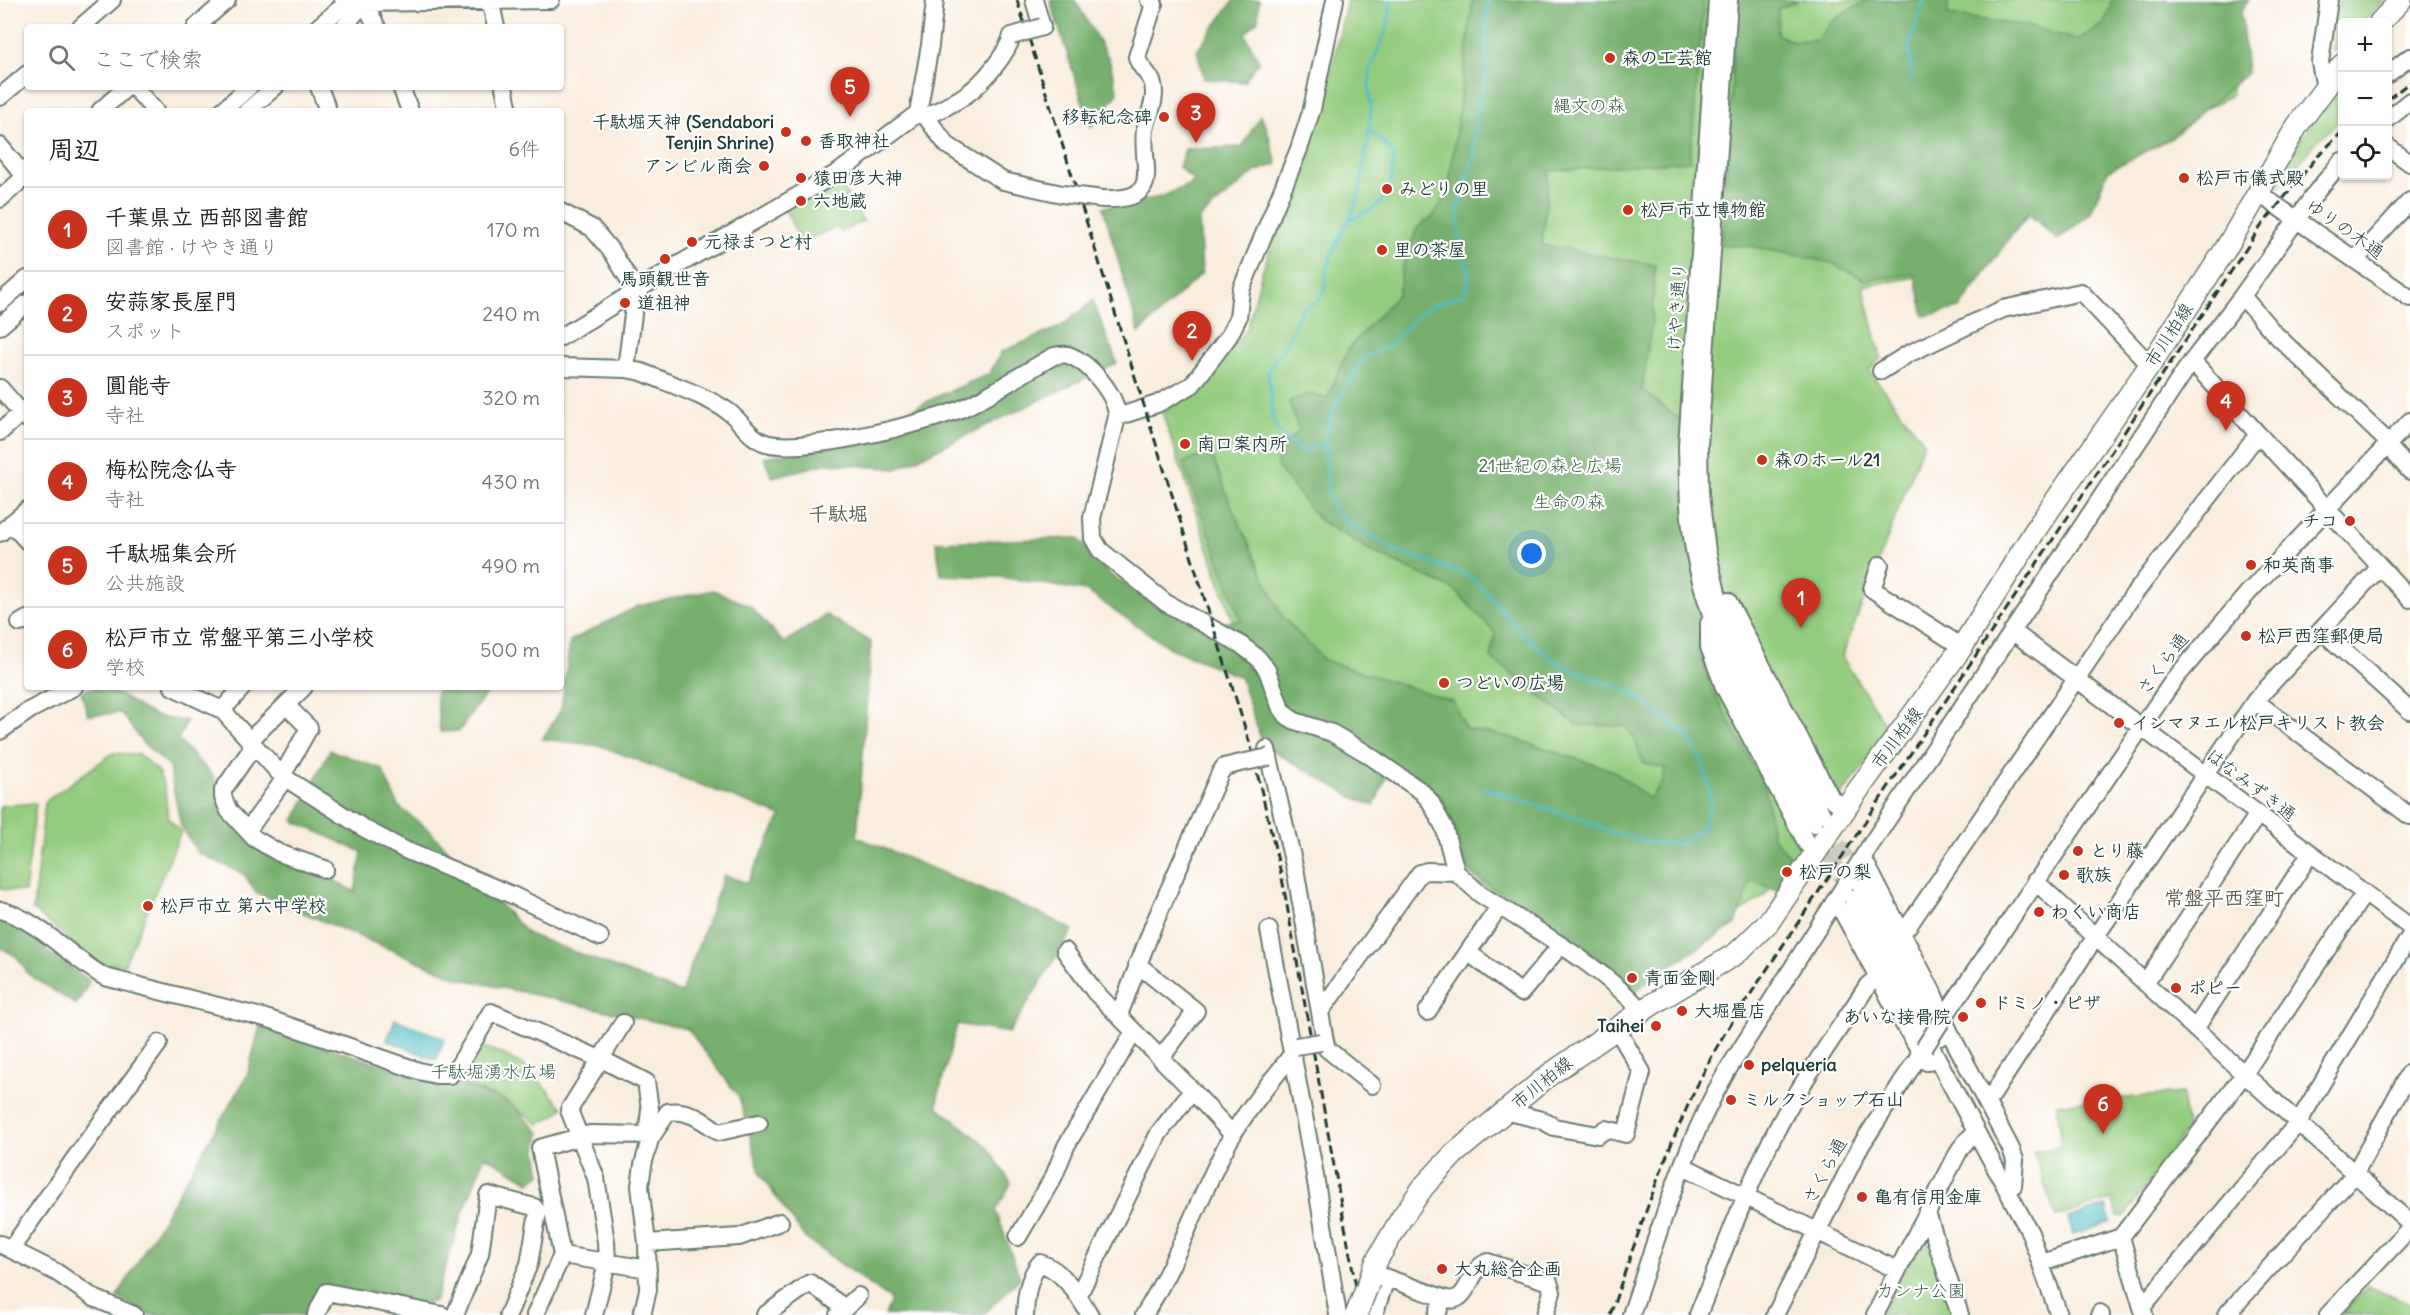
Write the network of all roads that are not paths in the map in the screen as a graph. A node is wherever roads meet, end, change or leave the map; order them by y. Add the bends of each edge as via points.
1 (112, 0) edge
2 (227, 0) edge
3 (343, 0) edge
4 (490, 0) edge
5 (551, 0) edge
6 (935, 0) edge
7 (1034, 0) edge
8 (1149, 0) edge
9 (1335, 0) edge
10 (1717, 0) edge
11 (1729, 0) edge
12 (2330, 0) edge
13 (2401, 0) edge
14 (365, 1) edge
15 (2384, 18) edge
16 (84, 24) edge
17 (199, 24) edge
18 (322, 24) edge
19 (346, 24) edge
20 (376, 24) edge
21 (495, 24) edge
22 (2410, 57) edge
23 (2338, 71) edge
24 (2391, 72) edge
25 (24, 77) edge
26 (2325, 88) junction
27 (124, 90) edge
28 (137, 90) edge
29 (246, 90) edge
30 (272, 90) edge
31 (320, 90) edge
32 (402, 90) edge
33 (505, 90) edge
34 (0, 97) edge
35 (2410, 101) edge
36 (103, 108) edge
37 (152, 108) edge
38 (225, 108) edge
39 (250, 108) edge
40 (327, 108) edge
41 (409, 108) edge
42 (508, 108) edge
43 (922, 115) junction
44 (2392, 116) edge
45 (0, 146) edge
46 (2392, 150) edge
47 (2410, 163) edge
48 (2338, 167) edge
49 (24, 175) edge
50 (24, 179) edge
51 (2258, 193) junction
52 (0, 199) edge
53 (2410, 201) edge
54 (564, 214) edge
55 (2297, 219) junction
56 (2355, 260) junction
57 (24, 282) edge
58 (636, 291) junction
59 (2242, 296) junction
60 (2410, 298) edge
61 (0, 303) edge
62 (24, 306) edge
63 (0, 326) edge
64 (564, 335) edge
65 (2192, 360) junction
66 (2150, 365) junction
67 (564, 367) edge
68 (626, 369) junction
69 (1881, 371) dead end
70 (0, 388) edge
71 (24, 412) edge
72 (24, 414) edge
73 (1117, 417) junction
74 (2410, 421) edge
75 (0, 432) edge
76 (2258, 434) junction
77 (2388, 444) junction
78 (2410, 471) edge
79 (2328, 509) junction
80 (24, 513) edge
81 (6, 528) edge
82 (24, 539) edge
83 (1880, 565) dead end
84 (2380, 567) junction
85 (1714, 580) junction
86 (2410, 599) edge
87 (1716, 614) junction
88 (2320, 630) junction
89 (2012, 631) junction
90 (1962, 647) junction
91 (2078, 678) junction
92 (68, 690) edge
93 (179, 690) edge
94 (234, 690) edge
95 (301, 690) edge
96 (2255, 701) junction
97 (286, 705) junction
98 (222, 710) junction
99 (2410, 711) edge
100 (3, 723) edge
101 (2141, 726) junction
102 (251, 744) junction
103 (2204, 775) junction
104 (284, 777) junction
105 (1845, 809) junction
106 (2259, 814) junction
107 (2410, 816) edge
108 (1818, 819) tunnel mouth
109 (248, 830) junction
110 (1817, 851) junction
111 (2310, 854) junction
112 (1863, 858) junction
113 (325, 869) dead end
114 (1456, 872) junction
115 (2036, 882) junction
116 (2364, 894) junction
117 (1834, 902) junction
118 (1499, 907) junction
119 (0, 910) edge
120 (2410, 927) edge
121 (1269, 930) dead end
122 (1902, 932) junction
123 (2096, 936) junction
124 (2410, 936) edge
125 (600, 937) dead end
126 (1560, 946) junction
127 (1065, 951) dead end
128 (1468, 952) junction
129 (1137, 964) junction
130 (1878, 977) junction
131 (2145, 983) junction
132 (1642, 1011) junction
133 (1320, 1012) junction
134 (1427, 1012) dead end
135 (1119, 1015) junction
136 (1943, 1019) junction
137 (622, 1023) dead end
138 (1617, 1029) junction
139 (2195, 1029) junction
140 (1134, 1032) junction
141 (1323, 1042) junction
142 (159, 1043) dead end
143 (1293, 1049) junction
144 (1923, 1050) junction
145 (1161, 1058) junction
146 (600, 1059) junction
147 (2410, 1072) edge
148 (2244, 1074) junction
149 (1372, 1085) dead end
150 (1192, 1091) junction
151 (1986, 1101) junction
152 (1510, 1109) junction
153 (759, 1123) dead end
154 (2298, 1123) junction
155 (1233, 1135) junction
156 (580, 1136) junction
157 (650, 1137) junction
158 (1968, 1139) junction
159 (1683, 1166) junction
160 (2354, 1175) junction
161 (2013, 1185) junction
162 (1746, 1197) junction
163 (542, 1204) junction
164 (2020, 1212) junction
165 (1927, 1213) junction
166 (780, 1222) dead end
167 (2410, 1223) edge
168 (2410, 1228) edge
169 (1815, 1231) junction
170 (1018, 1237) dead end
171 (2121, 1237) junction
172 (646, 1243) junction
173 (6, 1247) edge
174 (562, 1256) junction
175 (607, 1263) junction
176 (2042, 1263) junction
177 (648, 1269) junction
178 (1897, 1270) junction
179 (1376, 1278) junction
180 (858, 1296) dead end
181 (1078, 1296) junction
182 (1443, 1298) junction
183 (367, 1308) edge
184 (2143, 1311) edge
185 (404, 1312) edge
186 (841, 1312) edge
187 (129, 1314) edge
188 (316, 1315) edge
189 (442, 1315) edge
190 (455, 1315) edge
191 (508, 1315) edge
192 (535, 1315) edge
193 (594, 1315) edge
194 (642, 1315) edge
195 (765, 1315) edge
196 (1025, 1315) edge
197 (1090, 1315) edge
198 (1144, 1315) edge
199 (1338, 1315) edge
200 (1356, 1315) edge
201 (1374, 1315) edge
202 (1437, 1315) edge
203 (1545, 1315) edge
204 (1631, 1315) edge
205 (1698, 1315) edge
206 (1775, 1315) edge
207 (1875, 1315) edge
208 (1960, 1315) edge
209 (2059, 1315) edge
210 (2226, 1315) edge
211 (2328, 1315) edge

1 - 16 street
2 - 17 street
3 - 14 street
4 - 5 street
4 - 14 street
4 - 21 street
6 - 43 street
7 - 43 street, bridge via 1042,27 1012,36 1000,59 968,94
8 - 43 street, bridge via 1154,4 1137,57 1138,65 1152,83 1153,102 1146,129 1148,175 1134,195 1124,200 1062,194 1025,188 994,177 947,145
9 - 73 street via 1312,109 1241,290 1238,318 1229,336 1192,385 1157,404
10 - 87 street, けやき通り via 1687,446 1695,554
11 - 85 street, けやき通り via 1699,445 1700,495
12 - 26 street via 2320,62
13 - 15 main road
14 - 18 street via 338,10
14 - 19 street
14 - 20 street
22 - 24 street
23 - 26 main road, 市川柏線
25 - 34 street
26 - 51 main road, 市川柏線 via 2297,126
27 - 36 street
28 - 37 street
29 - 38 street
30 - 39 street
31 - 40 street
32 - 41 street
33 - 42 street
35 - 44 street
43 - 58 street via 839,172
45 - 49 street
46 - 47 street
48 - 55 street
50 - 52 street
51 - 55 street, ゆりの木通
51 - 66 main road, 市川柏線
53 - 56 street
54 - 58 street via 598,234
55 - 56 street, ゆりの木通
55 - 59 street
56 - 60 street, ゆりの木通
57 - 61 street
58 - 64 street
58 - 68 street
59 - 65 street
59 - 77 street via 2273,332
62 - 63 street
65 - 76 street
65 - 89 street
66 - 69 street via 2081,292 2003,309
66 - 90 main road, 市川柏線 via 2038,526
67 - 68 street
68 - 73 street via 642,372 729,412 759,441 774,445 819,443 936,418 964,407 1054,356 1066,354 1085,364 1101,381 1117,409
70 - 71 street
72 - 75 street
73 - 114 street via 1092,518 1096,544 1166,603 1258,658 1287,716 1332,733 1421,791 1444,827
74 - 77 street, さくら通
76 - 79 street
76 - 91 street via 2131,598
77 - 78 street
77 - 79 street, さくら通
79 - 84 street
79 - 101 street, さくら通 via 2209,636
80 - 81 street
81 - 82 street
83 - 90 street via 1872,589
84 - 86 street
84 - 88 street
85 - 87 street, けやき通り
85 - 105 street via 1831,798
87 - 108 street via 1734,673
87 - 110 street via 1708,632 1709,647 1724,687 1807,844
88 - 96 street
88 - 99 street
89 - 91 street, はなみずき通
89 - 112 street
90 - 105 main road, 市川柏線
91 - 101 street, はなみずき通
91 - 122 street
92 - 100 street
93 - 98 street
94 - 98 street
95 - 97 street
96 - 103 street
96 - 107 street
97 - 102 street
97 - 104 street via 309,728
98 - 102 street
101 - 103 street, はなみずき通
101 - 115 street, さくら通
102 - 104 street
102 - 109 street via 223,790 229,811
103 - 106 street, はなみずき通
103 - 123 street
104 - 109 street
104 - 125 street via 405,850
105 - 110 main road, 市川柏線
106 - 111 street, はなみずき通
106 - 131 street
109 - 113 street via 273,850
110 - 132 main road, 市川柏線 via 1782,905 1754,938
111 - 116 street, はなみずき通
111 - 139 street
112 - 117 street
112 - 122 street
114 - 118 street
114 - 133 street via 1420,873
115 - 123 street
115 - 136 street, さくら通
116 - 120 street, はなみずき通
116 - 148 street
117 - 130 street
117 - 159 street via 1712,1097
118 - 126 street
118 - 128 street
119 - 146 street via 29,921 105,977 269,1019 419,1071 450,1075 491,1012
121 - 143 street
122 - 136 street
123 - 131 street
123 - 151 street
124 - 154 street
126 - 128 street via 1521,993
126 - 132 street via 1625,992
127 - 135 street via 1095,992
128 - 134 street
129 - 133 street, bridge via 1220,772 1224,767 1268,753 1296,874
129 - 135 street
129 - 145 street via 1196,1011
130 - 144 street
130 - 162 street via 1868,985 1809,1075 1779,1125
131 - 139 street
132 - 138 main road, 市川柏線
133 - 141 street
135 - 140 street
136 - 144 street, さくら通, bridge
136 - 151 street
137 - 146 street
138 - 152 main road, 市川柏線 via 1549,1076
138 - 152 street via 1642,1072 1626,1134 1606,1129 1598,1135 1554,1127
139 - 148 street
140 - 145 street
140 - 170 street via 1066,1146 1054,1176
141 - 143 street, bridge
141 - 149 street
142 - 173 street
143 - 155 street
143 - 199 street
144 - 158 street
144 - 169 street, さくら通 via 1860,1147
145 - 150 street
146 - 156 street via 569,1110
146 - 157 street via 646,1082
147 - 160 street
148 - 154 street
148 - 171 street
150 - 155 street
150 - 181 street via 1159,1133
151 - 161 street via 2015,1160
152 - 179 main road, 市川柏線 via 1437,1170 1377,1260
153 - 157 street via 719,1132 680,1110 668,1112
154 - 160 street
154 - 184 street
155 - 198 street via 1169,1274
156 - 157 street
156 - 163 street via 540,1148
156 - 175 street via 596,1178
157 - 172 street via 640,1185
158 - 164 street via 1992,1186
158 - 165 street
159 - 162 street
159 - 204 street
160 - 167 street
160 - 210 street
161 - 164 street
161 - 164 street via 1976,1107 1857,892 1998,1176
162 - 169 street
162 - 205 street
163 - 174 street
163 - 190 street via 488,1195 483,1244
163 - 191 street via 530,1264
164 - 176 street
165 - 178 street
165 - 208 street
166 - 172 street via 740,1237
168 - 211 street
169 - 178 street
169 - 206 street, さくら通
171 - 176 street
171 - 184 street
172 - 177 street
173 - 187 street
174 - 175 street
174 - 192 street
175 - 177 street
175 - 193 street
176 - 209 street
177 - 194 street
178 - 207 street
179 - 182 street
179 - 200 main road, 市川柏線, bridge
179 - 201 street
180 - 186 street
181 - 196 street via 1054,1270 1040,1263 1032,1273
181 - 197 street
182 - 202 street
182 - 203 street via 1453,1301 1462,1296 1480,1265 1488,1262 1549,1282 1552,1292
183 - 185 street
183 - 188 street via 327,1292
185 - 189 street
186 - 195 street via 810,1283

